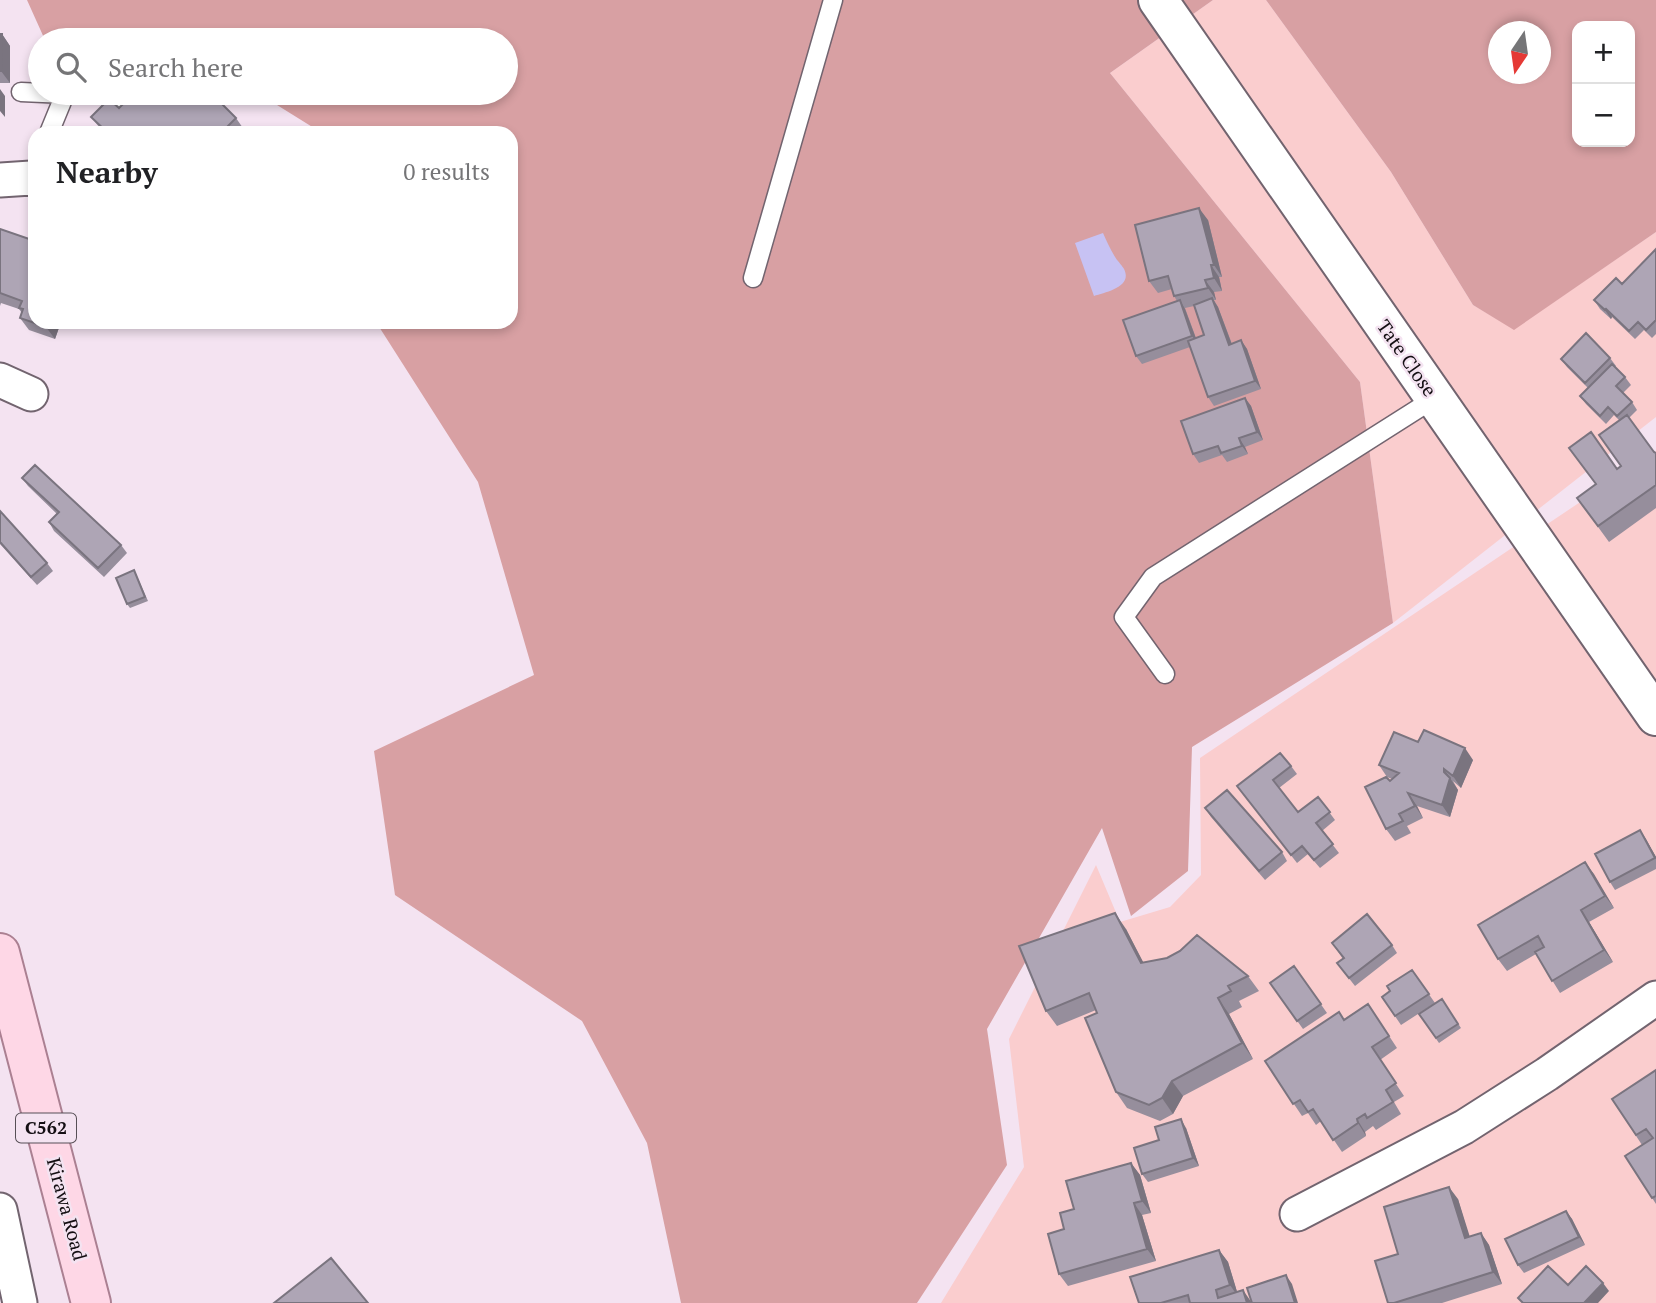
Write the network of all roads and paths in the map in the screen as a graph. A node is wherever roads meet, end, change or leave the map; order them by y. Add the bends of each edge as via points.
1 (833, 0) edge
2 (1158, 0) edge
3 (21, 92) dead end
4 (28, 92) edge
5 (66, 105) edge
6 (122, 105) edge
7 (127, 111) edge
8 (53, 126) edge
9 (753, 278) dead end
10 (0, 380) edge
11 (31, 394) dead end
12 (1435, 398) junction
13 (1165, 674) dead end
14 (1656, 716) edge
15 (0, 953) edge
16 (1656, 998) edge
17 (0, 1210) edge
18 (1297, 1214) dead end
19 (20, 1303) edge
20 (91, 1303) edge

1 - 9 lane
2 - 12 street, Tate Close
3 - 4 lane
5 - 8 lane
6 - 7 lane
10 - 11 street
12 - 13 lane via 1153,577 1124,617
12 - 14 street, Tate Close
15 - 20 main road, Kirawa Road / C562
16 - 18 street via 1464,1127
17 - 19 street

